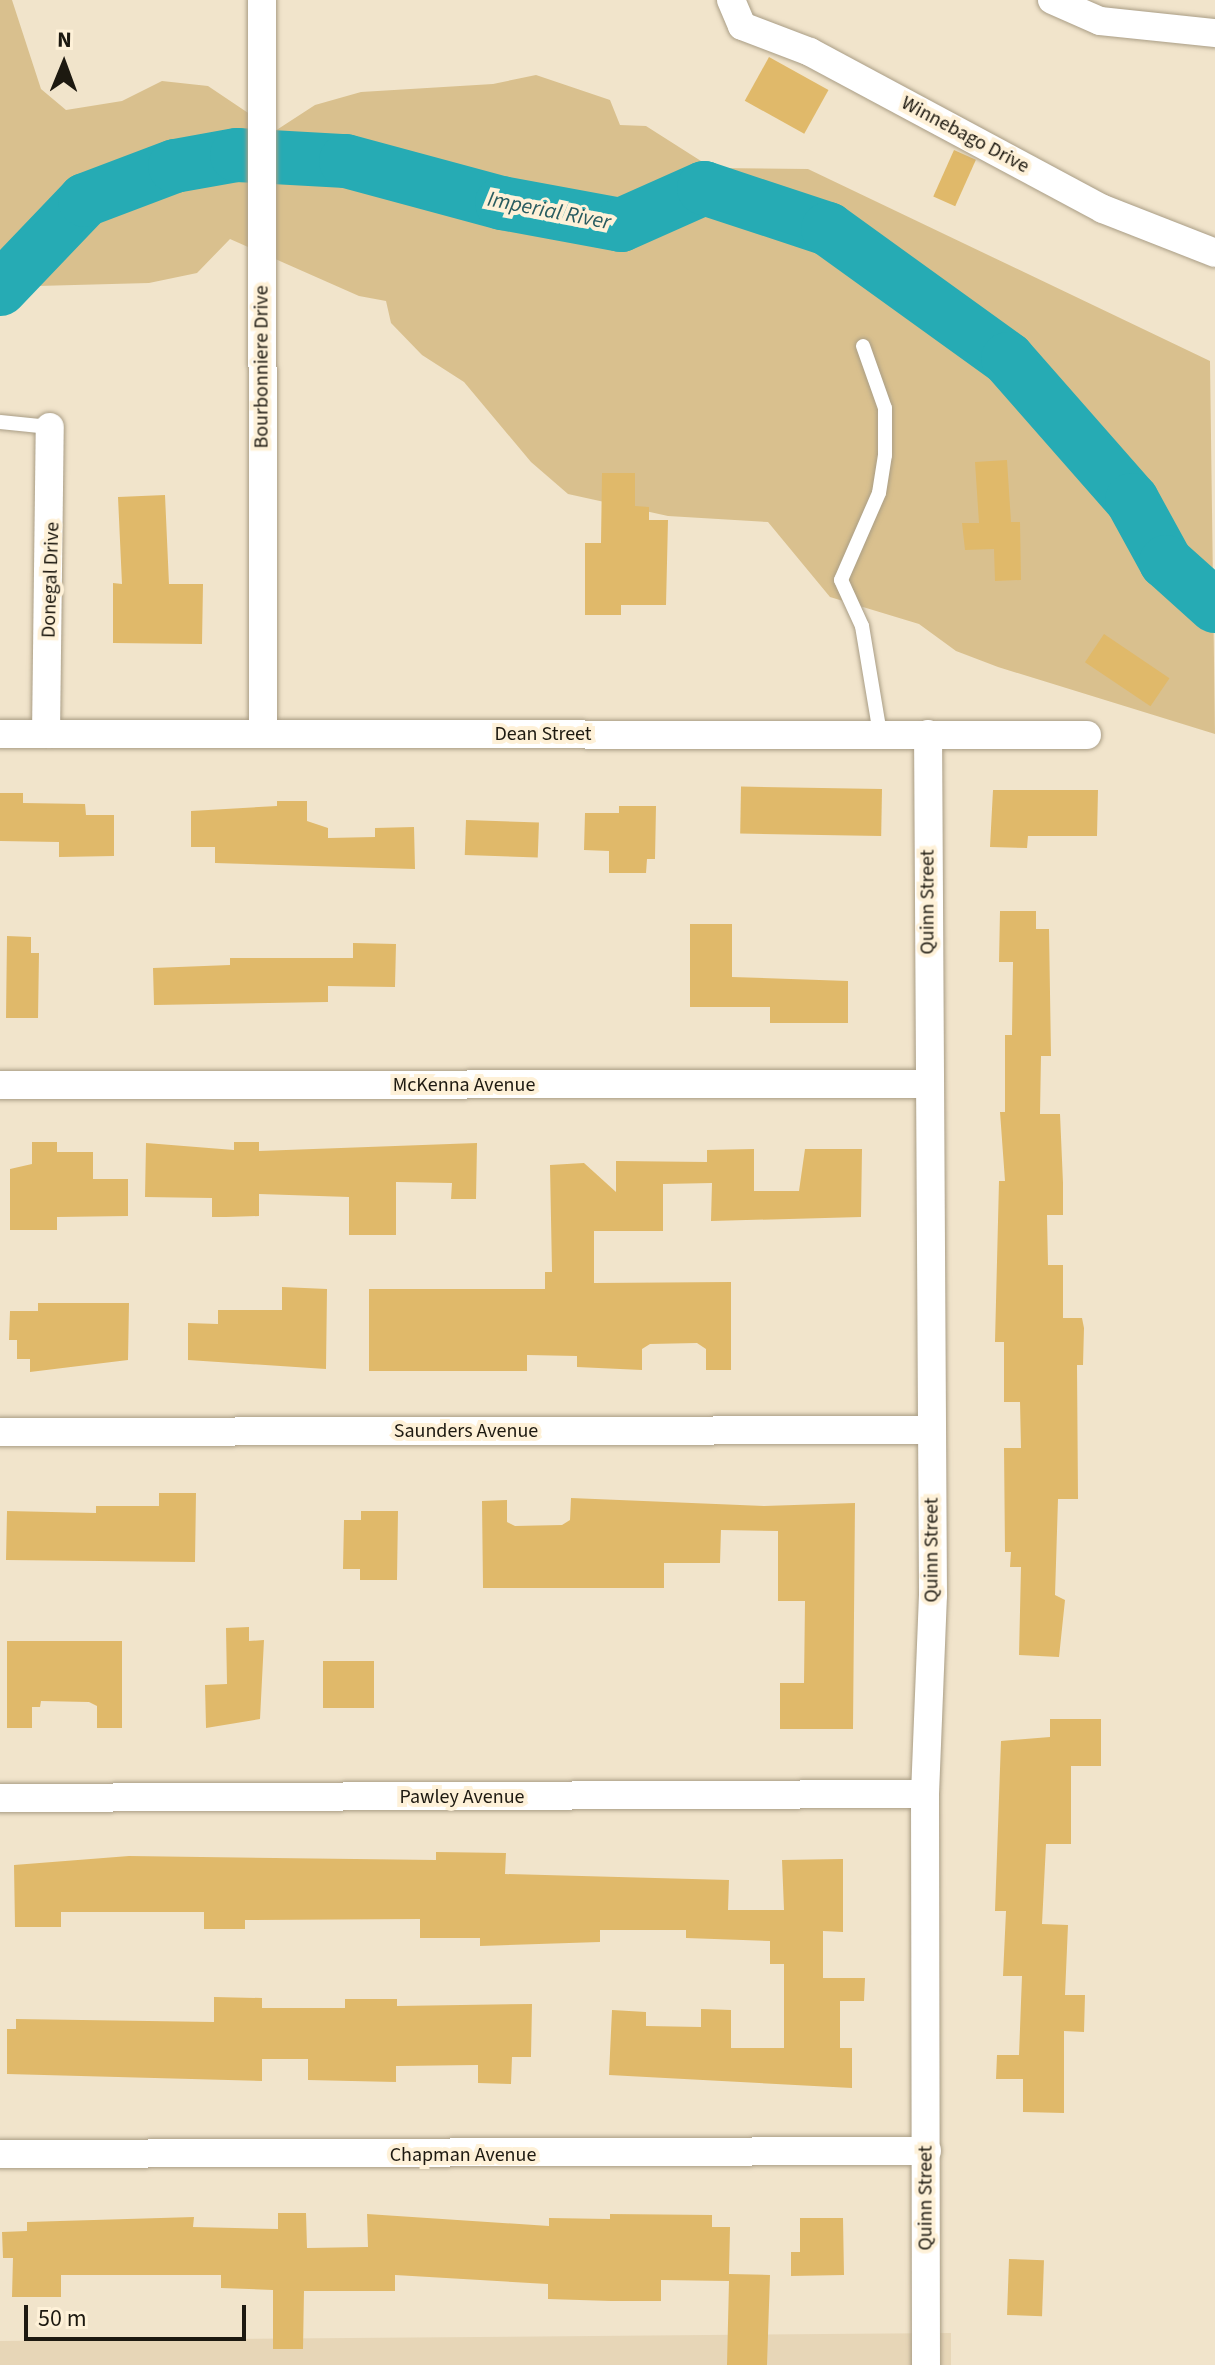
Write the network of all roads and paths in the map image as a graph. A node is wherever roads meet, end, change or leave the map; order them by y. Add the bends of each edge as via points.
1 (262, 0) edge
2 (731, 0) edge
3 (1052, 0) edge
4 (1215, 33) edge
5 (1215, 253) edge
6 (863, 346) dead end
7 (0, 422) edge
8 (50, 427) joint
9 (0, 734) edge
10 (46, 734) junction
11 (263, 734) junction
12 (880, 734) junction
13 (928, 734) junction
14 (1087, 735) dead end
15 (927, 1084) junction
16 (0, 1085) edge
17 (931, 1430) junction
18 (0, 1432) edge
19 (925, 1794) junction
20 (0, 1798) edge
21 (927, 2151) junction
22 (0, 2154) edge
23 (926, 2365) edge

1 - 11 street, Bourbonniere Drive
2 - 5 street, Winnebago Drive via 742,26 810,52 1103,209
3 - 4 street via 1100,21
6 - 12 lane via 885,408 885,455 879,493 841,580 862,626
7 - 8 lane
8 - 10 street, Donegal Drive
9 - 10 street, Dean Street
10 - 11 street, Dean Street
11 - 12 street, Dean Street
12 - 13 street, Dean Street
13 - 14 street, Dean Street
13 - 15 street, Quinn Street
15 - 16 street, McKenna Avenue
15 - 17 street, Quinn Street
17 - 18 street, Saunders Avenue
17 - 19 street, Quinn Street
19 - 20 street, Pawley Avenue
19 - 21 street, Quinn Street
21 - 22 street, Chapman Avenue
21 - 23 street, Quinn Street

